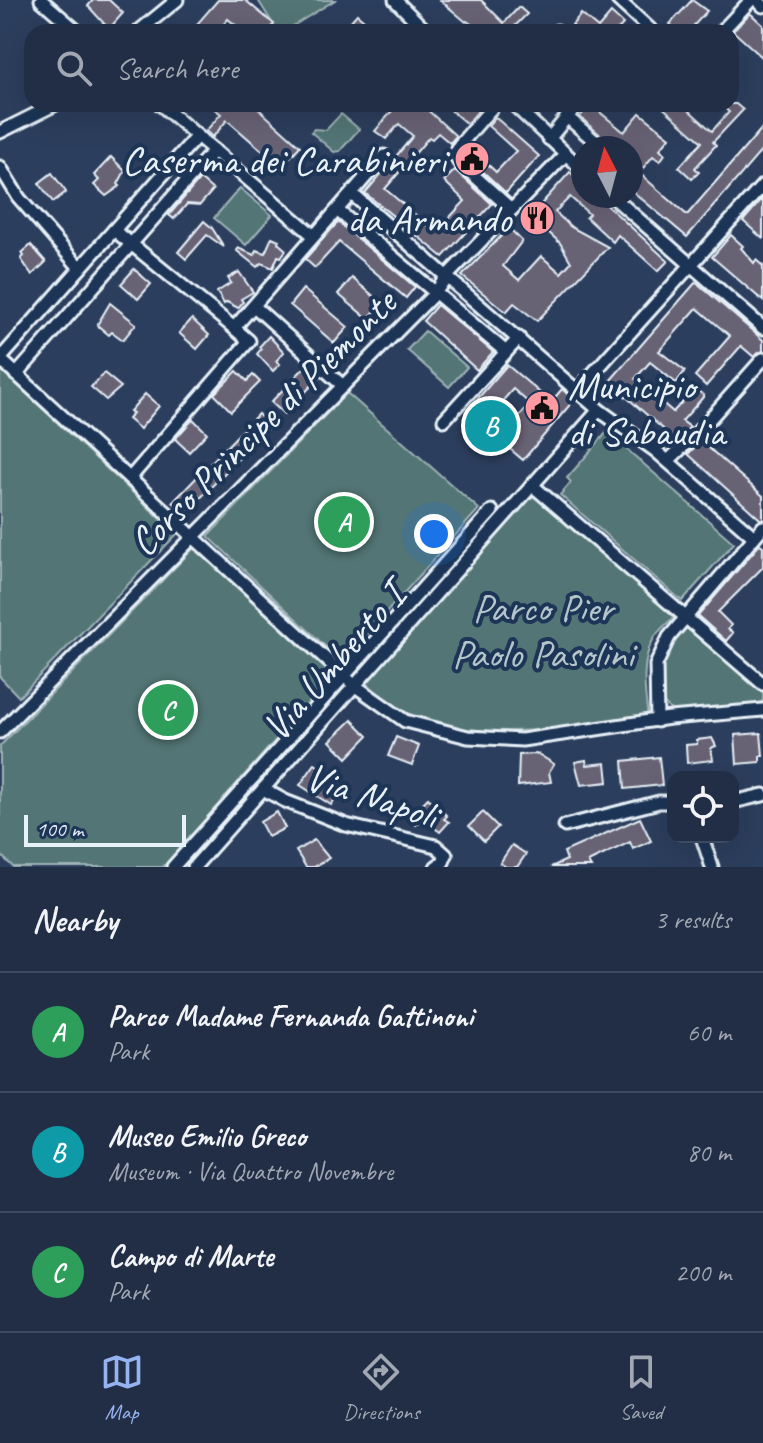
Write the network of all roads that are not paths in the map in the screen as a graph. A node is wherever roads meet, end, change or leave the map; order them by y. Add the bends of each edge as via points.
1 (41, 0) edge
2 (177, 0) edge
3 (395, 0) edge
4 (618, 0) edge
5 (754, 0) edge
6 (763, 6) edge
7 (69, 24) edge
8 (148, 24) edge
9 (419, 24) edge
10 (641, 24) edge
11 (729, 24) edge
12 (40, 112) edge
13 (169, 112) edge
14 (488, 112) edge
15 (521, 112) edge
16 (571, 112) edge
17 (567, 117) junction
18 (0, 132) edge
19 (197, 136) junction
20 (589, 136) edge
21 (549, 139) junction
22 (214, 150) junction
23 (566, 154) junction
24 (384, 156) dead end
25 (571, 159) edge
26 (0, 167) edge
27 (156, 182) junction
28 (763, 185) edge
29 (352, 194) junction
30 (173, 196) junction
31 (625, 208) edge
32 (511, 209) junction
33 (337, 210) junction
34 (114, 230) junction
35 (398, 235) junction
36 (314, 236) junction
37 (131, 244) junction
38 (384, 250) junction
39 (690, 266) junction
40 (80, 268) junction
41 (447, 276) junction
42 (61, 290) junction
43 (435, 293) junction
44 (78, 305) junction
45 (254, 306) junction
46 (234, 328) junction
47 (763, 328) edge
48 (519, 338) junction
49 (506, 352) junction
50 (0, 359) edge
51 (763, 359) edge
52 (16, 375) junction
53 (343, 386) junction
54 (578, 390) junction
55 (599, 410) junction
56 (444, 420) dead end
57 (668, 461) junction
58 (130, 478) junction
59 (532, 485) junction
60 (497, 515) junction
61 (760, 531) edge
62 (193, 537) junction
63 (684, 618) junction
64 (344, 676) junction
65 (763, 684) edge
66 (354, 685) junction
67 (763, 710) edge
68 (657, 721) junction
69 (0, 732) edge
70 (263, 766) junction
71 (275, 776) junction
72 (263, 789) junction
73 (763, 795) edge
74 (739, 801) edge
75 (667, 802) edge
76 (565, 826) dead end
77 (704, 843) edge
78 (173, 867) edge
79 (194, 867) edge
80 (436, 867) edge
81 (712, 867) edge

1 - 7 street
2 - 8 street
3 - 9 street
4 - 10 street
5 - 6 street
5 - 11 street
12 - 18 street
13 - 19 street
14 - 32 street via 455,155
15 - 21 street
16 - 17 street
17 - 20 street
17 - 21 street
19 - 22 street
19 - 27 street
21 - 23 street
22 - 30 street
22 - 36 street
23 - 25 street
23 - 32 street, Corso Principe di Piemonte
24 - 29 street
26 - 40 street via 19,198
27 - 30 street
27 - 34 street
28 - 39 street
29 - 33 street
29 - 35 street
30 - 37 street
31 - 39 street
32 - 41 street, Corso Principe di Piemonte
33 - 36 street
33 - 38 street
34 - 37 street
34 - 40 street
35 - 38 street
35 - 41 street
36 - 45 street
37 - 44 street
37 - 46 street
38 - 43 street
39 - 47 street
39 - 54 street
40 - 42 street
41 - 43 street, Corso Principe di Piemonte
41 - 48 street
42 - 44 street
42 - 50 street
43 - 49 street
43 - 53 street, Corso Principe di Piemonte
44 - 52 street
45 - 46 street
45 - 53 street
46 - 58 street via 249,341
48 - 49 street
48 - 54 street
49 - 56 street
50 - 52 street
51 - 57 street
52 - 58 street
53 - 62 street, Corso Principe di Piemonte
54 - 55 street
55 - 57 street
55 - 59 street, Via Umberto I
57 - 61 street
58 - 62 street
59 - 60 street, Via Umberto I
59 - 63 street
60 - 64 street, Via Umberto I
60 - 66 street, Via Umberto I
61 - 63 street
62 - 64 street
62 - 69 street, Corso Principe di Piemonte
63 - 65 street
63 - 68 street via 656,665
64 - 66 street
64 - 70 street, Via Umberto I
66 - 68 street via 405,721 468,737 522,740
66 - 71 street, Via Umberto I
67 - 68 street
70 - 71 street, Via Umberto I
70 - 78 street, Via Umberto I
71 - 72 street, Via Umberto I
72 - 79 street, Via Umberto I
72 - 80 street, Via Napoli via 346,825 436,846 446,855
73 - 74 street
75 - 76 street
77 - 81 street

